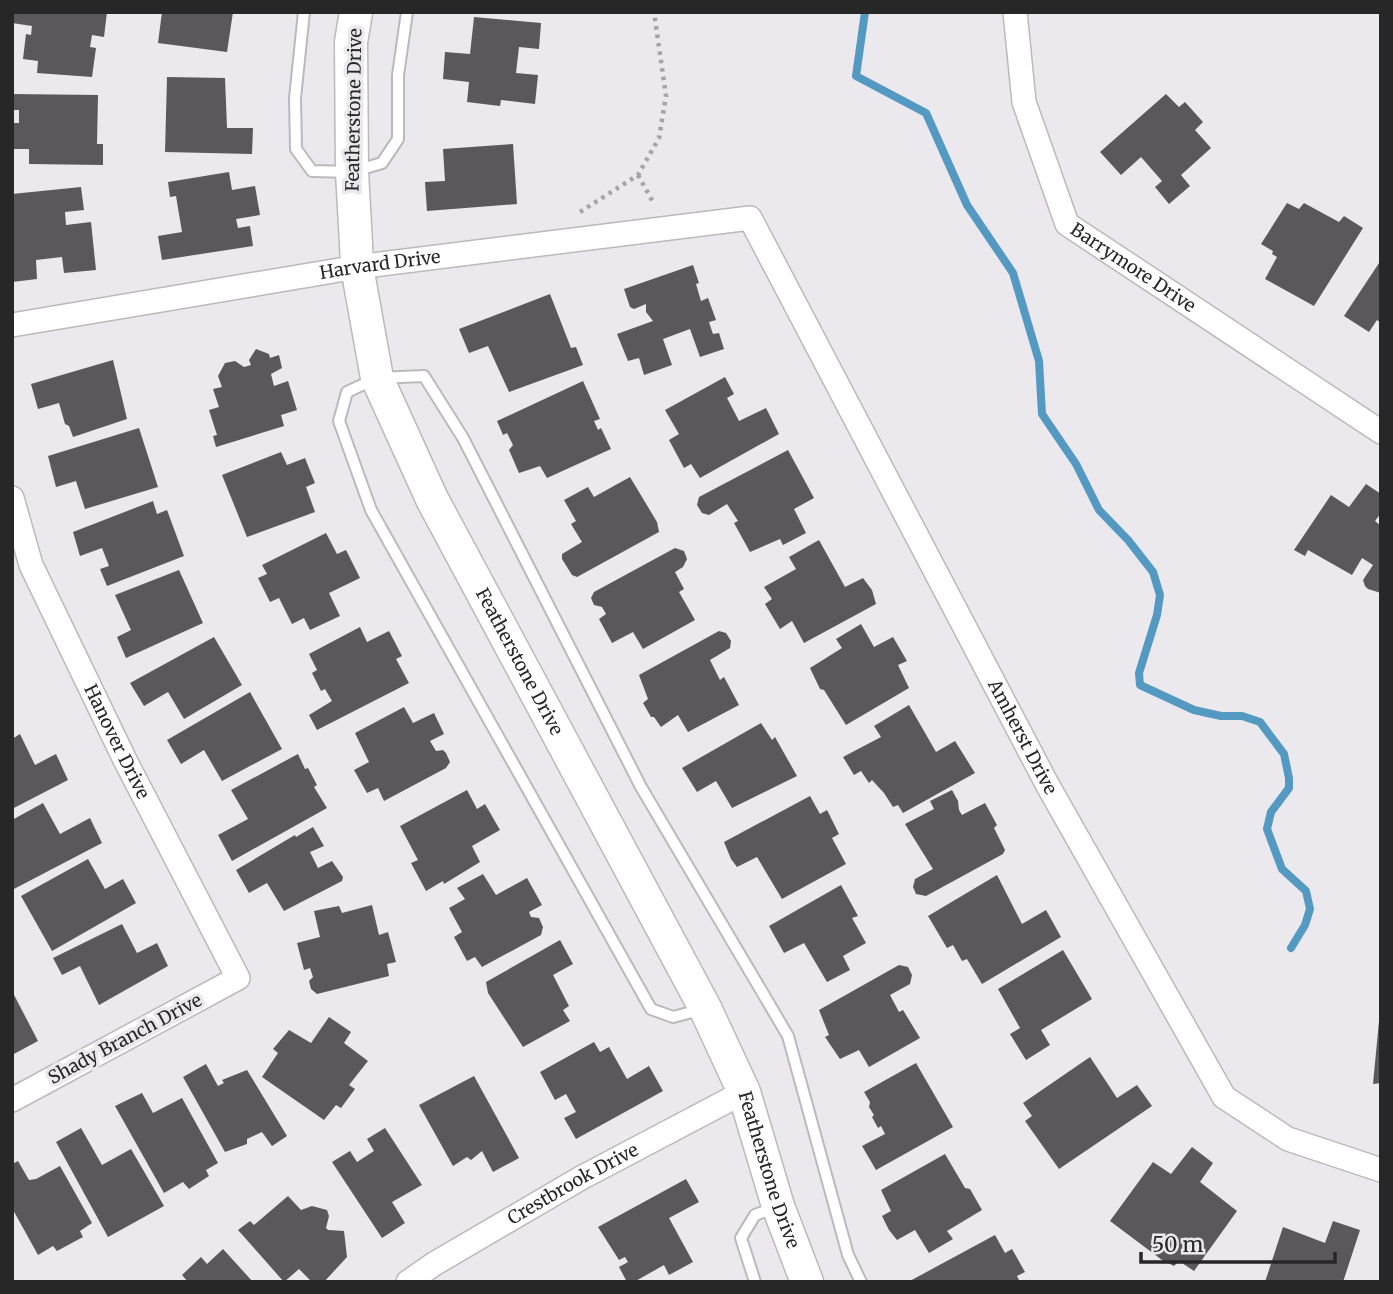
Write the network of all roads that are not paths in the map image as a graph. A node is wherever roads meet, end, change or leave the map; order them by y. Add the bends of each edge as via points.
1 (304, 12) edge
2 (356, 12) edge
3 (407, 12) edge
4 (1015, 12) edge
5 (352, 172) junction
6 (750, 218) joint
7 (357, 267) junction
8 (12, 325) edge
9 (377, 378) junction
10 (1381, 432) edge
11 (12, 498) edge
12 (238, 978) joint
13 (705, 1008) junction
14 (744, 1092) junction
15 (12, 1100) edge
16 (1381, 1170) edge
17 (778, 1206) junction
18 (408, 1282) edge
19 (755, 1282) edge
20 (807, 1282) edge
21 (860, 1282) edge

1 - 5 lane via 295,98 296,149 312,171
2 - 5 street, Featherstone Drive via 351,42
3 - 5 lane via 398,75 398,139 382,163
4 - 10 street, Barrymore Drive via 1024,102 1067,223
5 - 7 street, Featherstone Drive
6 - 7 street, Harvard Drive
6 - 16 street, Amherst Drive via 1046,784 1224,1097 1288,1139
7 - 8 street, Harvard Drive
7 - 9 street, Featherstone Drive
9 - 13 street, Featherstone Drive via 432,499
9 - 13 lane via 347,392 339,421 371,510 651,1009 673,1017
9 - 21 lane via 424,376 463,438 640,787 788,1036 848,1255
11 - 12 street, Hanover Drive via 31,565
12 - 15 street, Shady Branch Drive
13 - 14 street, Featherstone Drive
14 - 17 street, Featherstone Drive
14 - 18 street, Crestbrook Drive via 581,1178
17 - 19 lane via 755,1215 741,1238
17 - 20 street, Featherstone Drive

